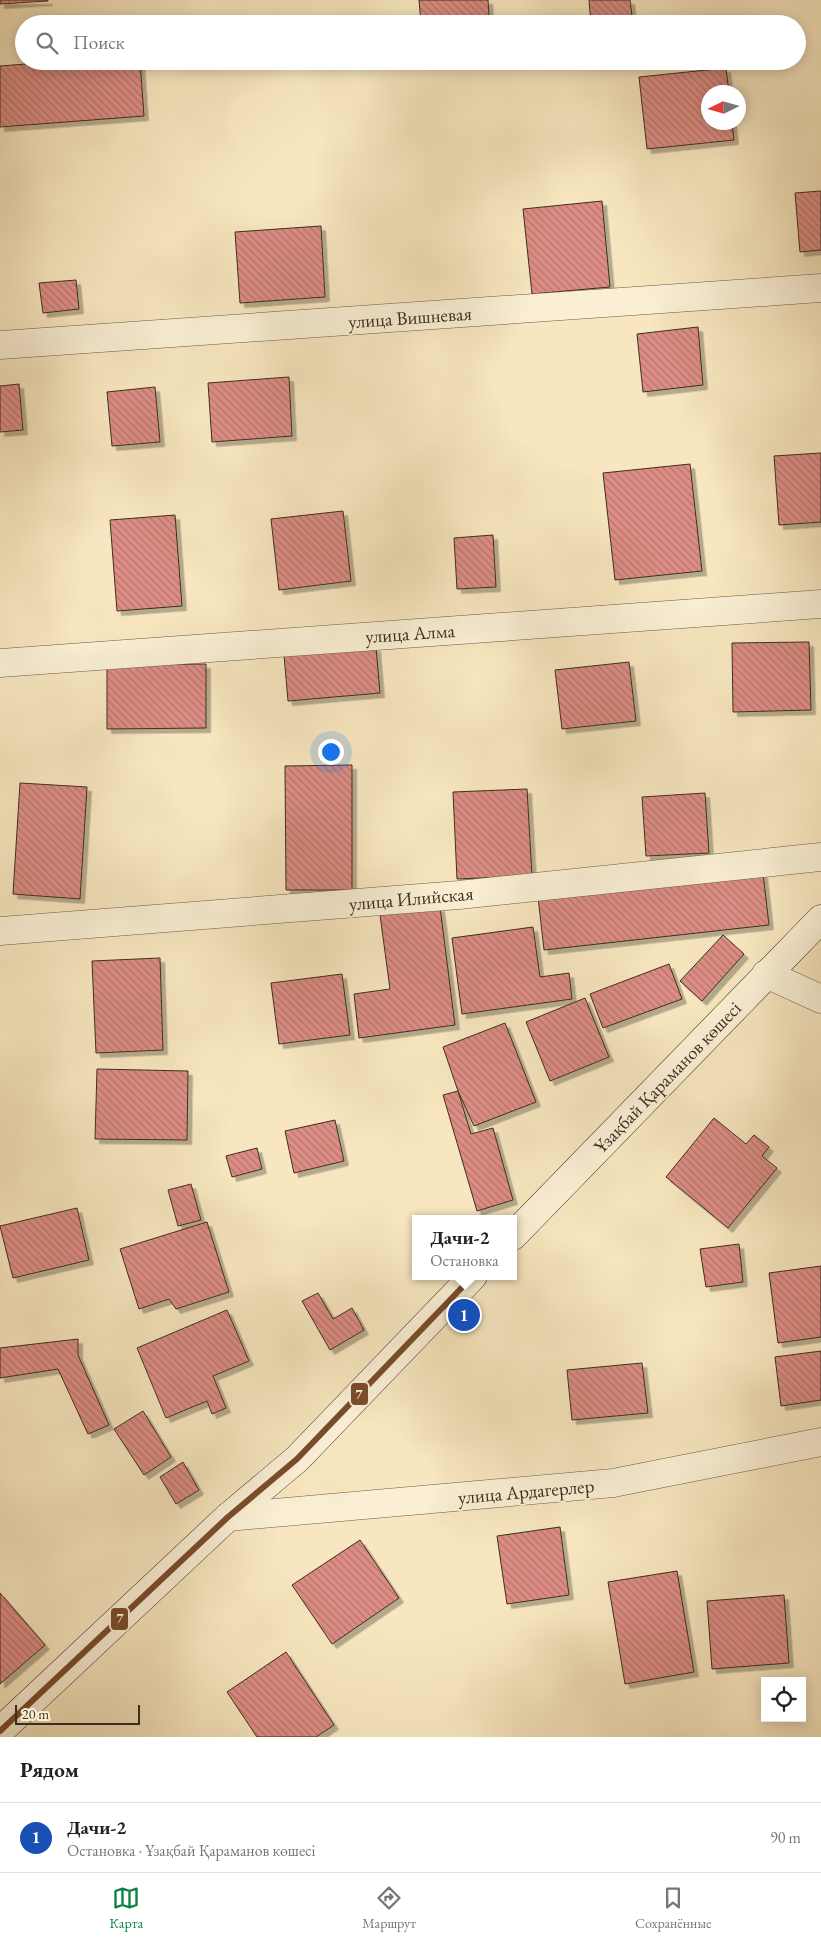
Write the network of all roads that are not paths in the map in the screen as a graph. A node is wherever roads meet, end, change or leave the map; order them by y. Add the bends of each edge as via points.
1 (821, 288) edge
2 (0, 345) edge
3 (821, 604) edge
4 (0, 663) edge
5 (821, 858) edge
6 (821, 919) edge
7 (0, 931) edge
8 (766, 974) junction
9 (821, 1000) edge
10 (517, 1232) edge
11 (470, 1280) edge
12 (821, 1442) edge
13 (228, 1517) junction
14 (0, 1731) edge

1 - 2 street, улица Вишневая
3 - 4 street, улица Алма
5 - 7 street, улица Илийская via 459,895
6 - 8 street, Ұзақбай Қараманов көшесі
8 - 9 street
8 - 10 street, Ұзақбай Қараманов көшесі
11 - 13 street via 297,1458
12 - 13 street, улица Ардагерлер via 613,1483
13 - 14 street

